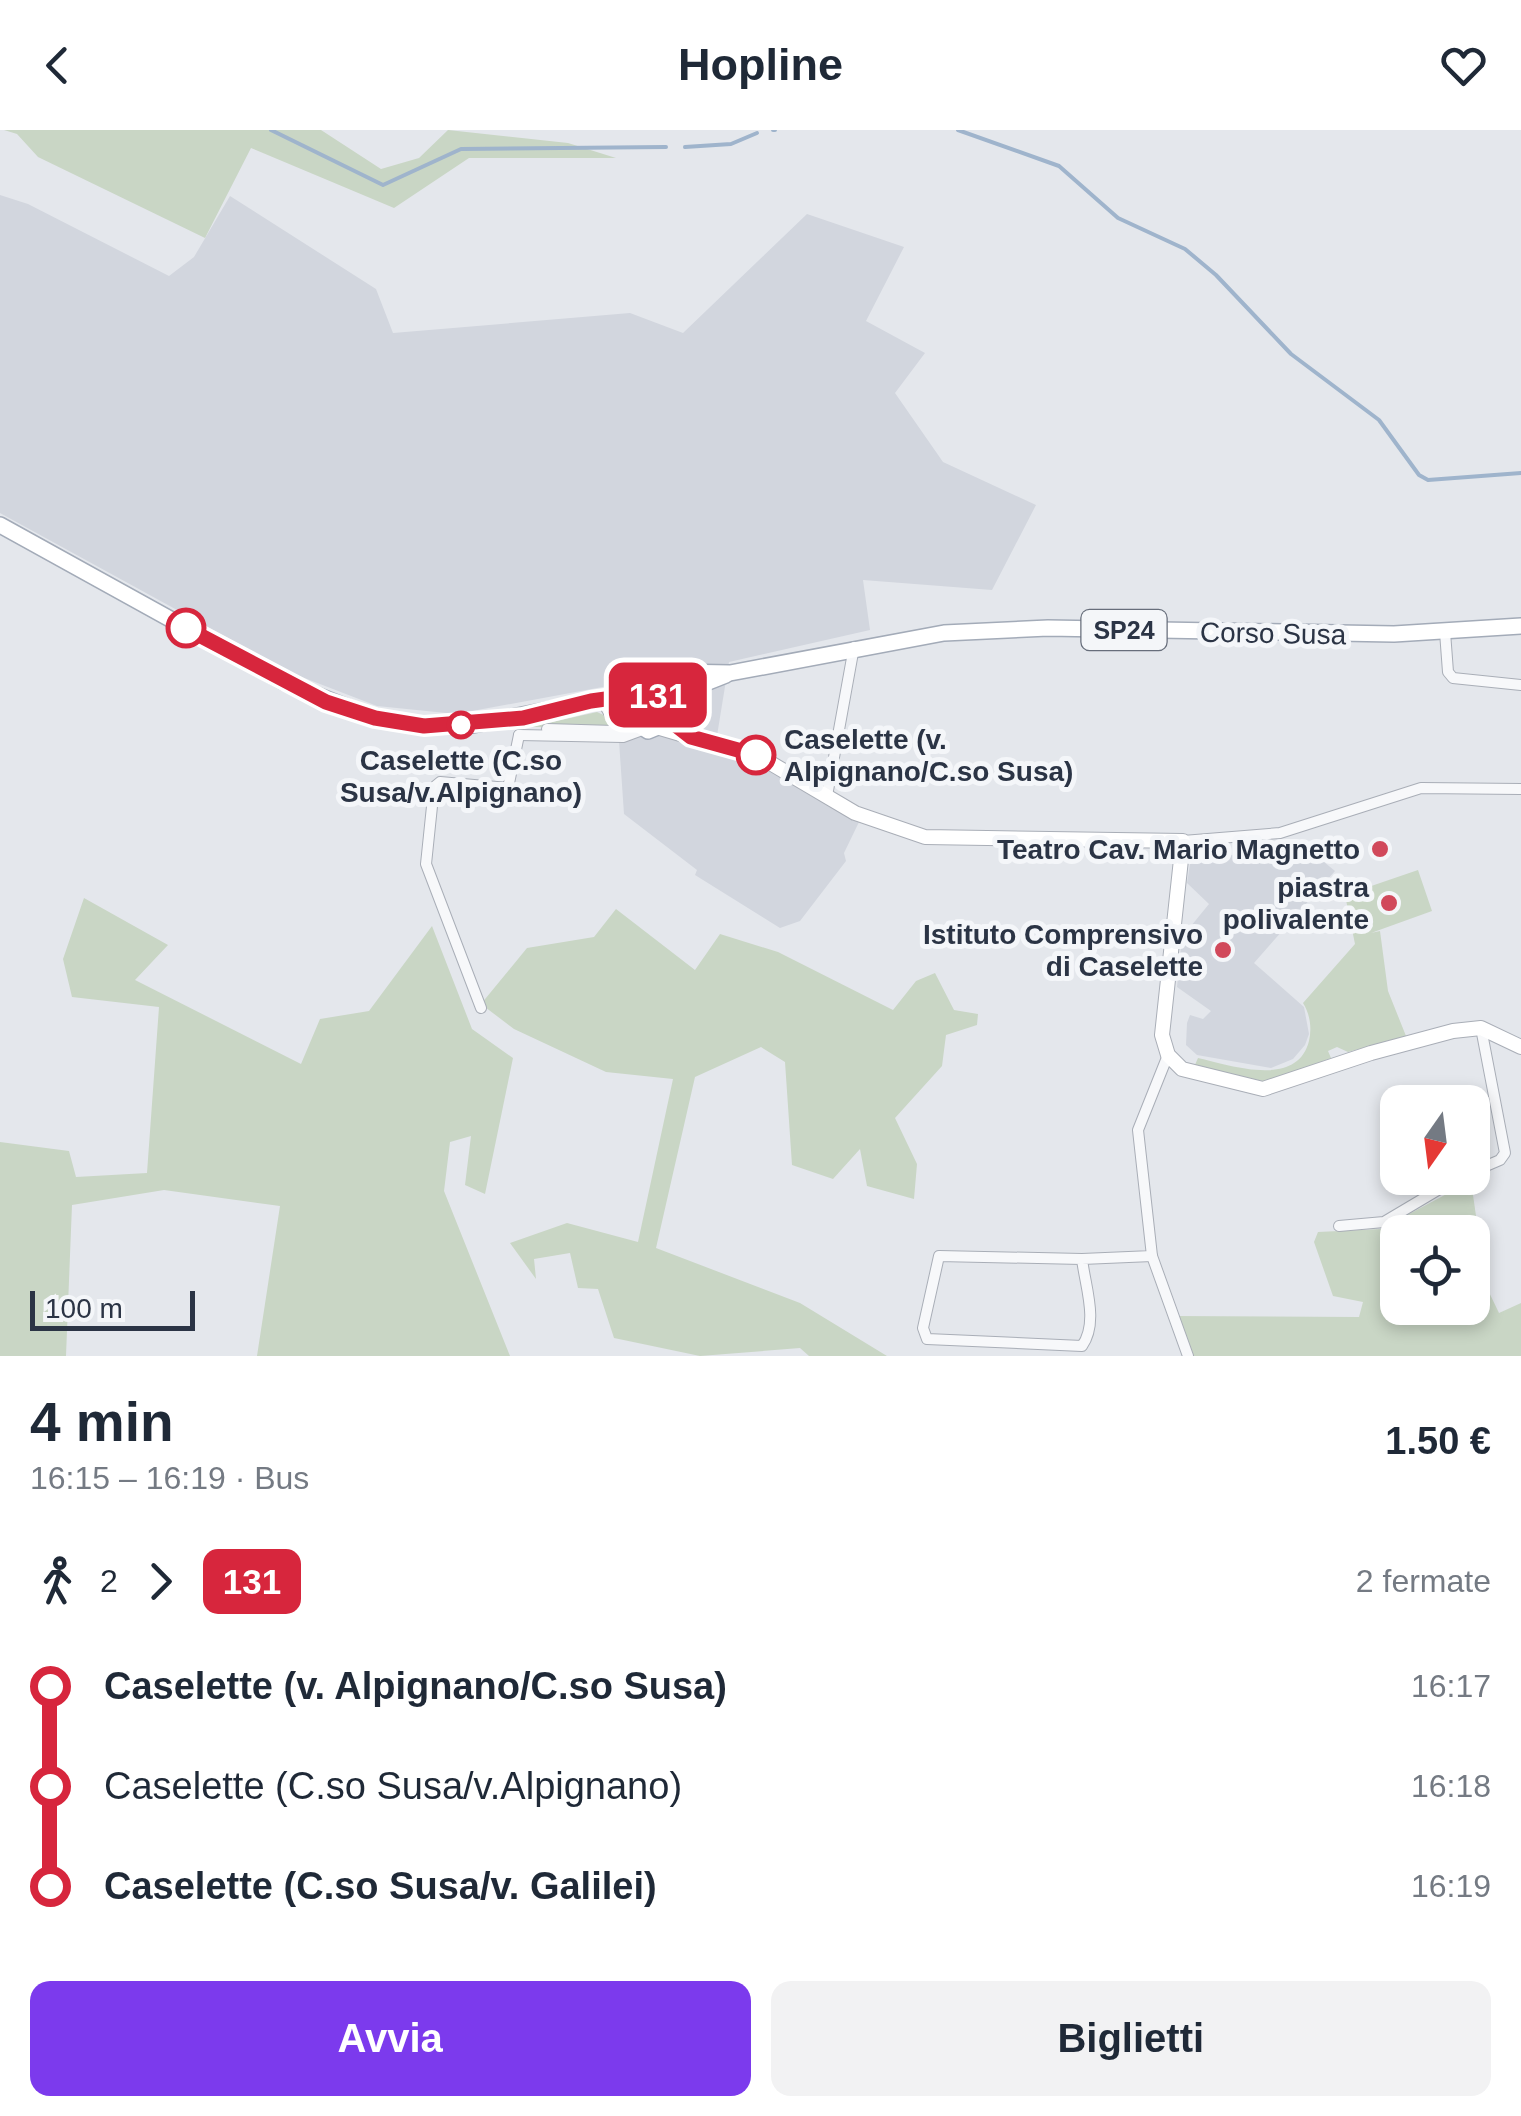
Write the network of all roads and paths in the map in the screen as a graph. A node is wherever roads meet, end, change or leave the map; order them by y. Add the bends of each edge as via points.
1 (0, 525) edge
2 (1521, 626) edge
3 (1445, 632) junction
4 (854, 647) junction
5 (685, 671) junction
6 (730, 673) junction
7 (1521, 685) edge
8 (683, 692) junction
9 (643, 695) junction
10 (580, 707) junction
11 (666, 718) junction
12 (630, 726) junction
13 (1521, 789) edge
14 (827, 796) junction
15 (1183, 841) junction
16 (481, 1008) dead end
17 (1481, 1028) junction
18 (1521, 1047) edge
19 (1168, 1055) junction
20 (1490, 1164) edge
21 (1429, 1195) edge
22 (1339, 1226) dead end
23 (1152, 1256) junction
24 (1082, 1259) junction
25 (1188, 1356) edge

1 - 10 main road via 284,682 375,718 473,725
2 - 3 main road, Corso Susa / SP24
3 - 4 main road, Corso Susa / SP24 via 992,629
3 - 7 street via 1453,678
4 - 6 main road, Corso Susa / SP24
4 - 14 street
5 - 6 main road, Corso Susa / SP24
5 - 8 street
5 - 9 main road
6 - 8 main road, Corso Susa / SP24
8 - 11 main road, Corso Susa / SP24
9 - 10 main road
9 - 11 main road via 661,696
9 - 12 main road
10 - 12 main road via 604,706
11 - 12 main road
11 - 14 street via 691,737 762,758
12 - 16 street via 531,729 519,735 508,788 440,782 434,787 426,864
13 - 15 street via 1434,786 1280,833
14 - 15 street via 890,827 942,840
15 - 19 street via 1162,1024
17 - 18 street
17 - 19 street via 1372,1052 1272,1089 1194,1073
17 - 20 street via 1506,1153
19 - 23 street via 1138,1130
21 - 22 street via 1384,1222
23 - 24 street
23 - 25 street
24 - 24 street via 939,1256 923,1328 927,1339 1082,1346 1090,1336

